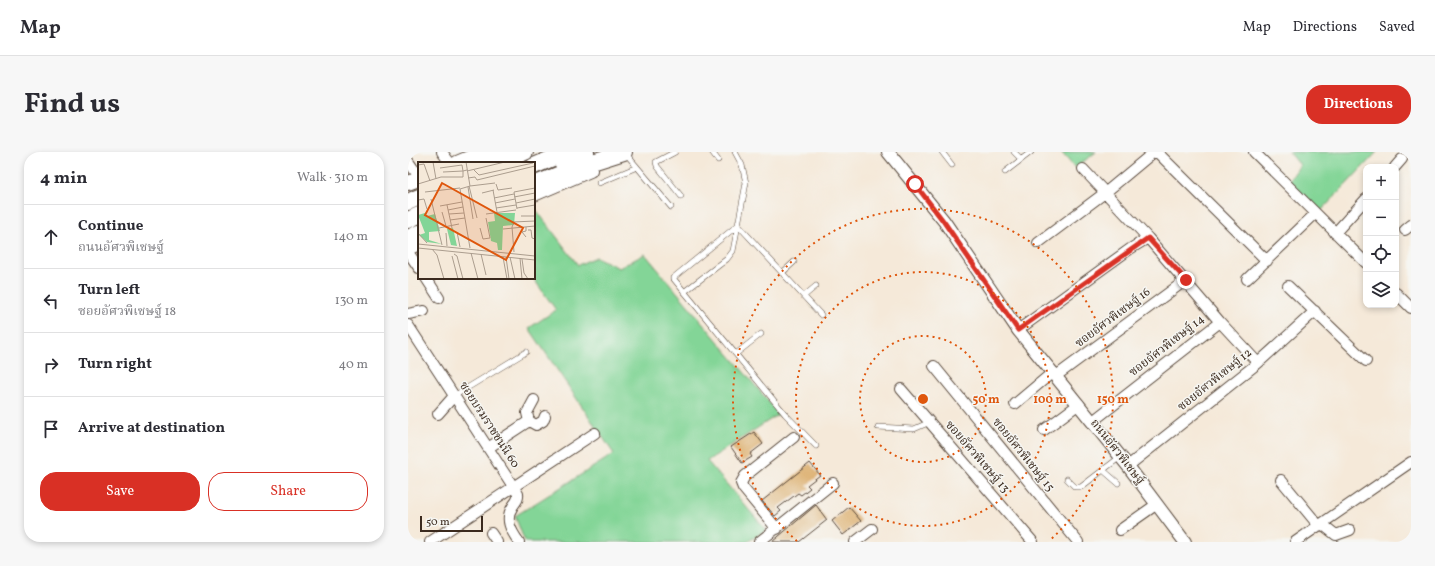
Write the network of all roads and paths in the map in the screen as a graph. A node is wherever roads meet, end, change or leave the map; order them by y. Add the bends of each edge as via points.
1 (442, 152) edge
2 (483, 152) edge
3 (507, 152) edge
4 (525, 152) edge
5 (536, 152) edge
6 (567, 152) edge
7 (586, 152) edge
8 (675, 152) edge
9 (712, 152) edge
10 (735, 152) edge
11 (888, 152) edge
12 (942, 152) edge
13 (1014, 152) edge
14 (1031, 152) edge
15 (1156, 152) edge
16 (1254, 152) edge
17 (628, 153) edge
18 (1021, 159) junction
19 (718, 160) dead end
20 (408, 161) edge
21 (449, 162) edge
22 (459, 162) edge
23 (483, 162) edge
24 (501, 162) edge
25 (512, 162) edge
26 (952, 165) dead end
27 (535, 166) edge
28 (637, 167) junction
29 (1083, 169) dead end
30 (1005, 172) dead end
31 (535, 174) edge
32 (418, 176) edge
33 (418, 178) edge
34 (408, 183) edge
35 (599, 183) dead end
36 (535, 185) edge
37 (418, 189) edge
38 (1106, 192) junction
39 (408, 194) edge
40 (535, 194) edge
41 (681, 196) dead end
42 (418, 197) edge
43 (1365, 200) edge
44 (408, 202) edge
45 (418, 202) edge
46 (408, 207) edge
47 (671, 207) dead end
48 (1315, 214) junction
49 (418, 215) edge
50 (408, 220) edge
51 (418, 222) edge
52 (738, 225) junction
53 (408, 227) edge
54 (418, 233) edge
55 (1335, 233) junction
56 (408, 238) edge
57 (1148, 238) junction
58 (418, 243) edge
59 (1038, 243) dead end
60 (408, 248) edge
61 (408, 252) edge
62 (1267, 261) junction
63 (1363, 261) edge
64 (794, 262) dead end
65 (418, 267) edge
66 (782, 272) junction
67 (427, 279) edge
68 (1247, 279) dead end
69 (1186, 280) junction
70 (816, 286) dead end
71 (1288, 286) dead end
72 (684, 292) junction
73 (804, 296) junction
74 (1399, 296) edge
75 (439, 298) dead end
76 (1411, 308) edge
77 (424, 311) dead end
78 (1315, 311) junction
79 (408, 314) edge
80 (821, 315) dead end
81 (1220, 322) junction
82 (408, 325) edge
83 (1018, 330) junction
84 (761, 334) dead end
85 (526, 352) dead end
86 (737, 354) junction
87 (1366, 361) dead end
88 (1258, 363) junction
89 (934, 366) dead end
90 (1055, 374) junction
91 (901, 389) dead end
92 (454, 396) junction
93 (534, 400) dead end
94 (1015, 404) dead end
95 (1079, 404) junction
96 (438, 414) dead end
97 (545, 416) dead end
98 (529, 421) junction
99 (1093, 421) junction
100 (930, 422) junction
101 (878, 427) dead end
102 (1044, 430) dead end
103 (595, 433) dead end
104 (794, 437) dead end
105 (816, 446) dead end
106 (488, 448) junction
107 (1125, 461) junction
108 (1411, 462) edge
109 (1103, 470) junction
110 (1067, 479) dead end
111 (1281, 480) dead end
112 (833, 483) dead end
113 (1118, 483) dead end
114 (514, 487) junction
115 (1158, 504) junction
116 (1320, 525) junction
117 (872, 528) dead end
118 (777, 529) junction
119 (1120, 530) dead end
120 (1350, 530) dead end
121 (491, 533) dead end
122 (1300, 541) edge
123 (430, 542) edge
124 (497, 542) edge
125 (519, 542) edge
126 (759, 542) edge
127 (856, 542) edge
128 (1033, 542) edge
129 (1078, 542) edge
130 (1185, 542) edge

1 - 21 street
2 - 22 main road
3 - 23 main road
4 - 24 main road
5 - 25 main road
6 - 27 main road
7 - 31 main road
8 - 41 lane via 656,162
9 - 19 lane
10 - 52 lane via 742,165 746,183
11 - 83 street, ถนนอัศวพิเชษฐ์ via 944,222
12 - 26 lane
13 - 18 lane
14 - 18 lane
15 - 38 street
15 - 62 street
16 - 48 street
17 - 28 lane
17 - 36 main road via 580,166
17 - 40 main road
18 - 30 lane
20 - 32 street
28 - 35 lane
28 - 47 lane
29 - 38 street
33 - 34 main road
37 - 39 main road
38 - 57 street
38 - 59 street
42 - 44 main road
43 - 55 street
45 - 46 main road
48 - 55 street
48 - 62 street
49 - 50 main road
51 - 53 main road
52 - 66 lane
52 - 72 lane via 733,251 727,259
52 - 72 lane via 675,275 673,278
54 - 56 main road
55 - 63 street
57 - 69 street
57 - 83 street
58 - 60 main road
61 - 65 street
62 - 68 street
64 - 66 lane
66 - 73 lane
67 - 75 street
69 - 81 street
69 - 90 street, ซอยอัศวพิเชษฐ์ 16
70 - 73 lane
71 - 78 street
72 - 86 lane
73 - 80 lane
74 - 76 street
77 - 79 street
78 - 87 street
78 - 88 street, ซอยอัศวพิเชษฐ์ 12
81 - 88 street
81 - 99 street, ซอยอัศวพิเชษฐ์ 14
82 - 92 street, ซอยบรมราชชนนี 60
83 - 90 street, ถนนอัศวพิเชษฐ์
84 - 86 lane
85 - 92 lane
86 - 105 lane via 785,414
88 - 107 street, ซอยอัศวพิเชษฐ์ 12
89 - 129 street, ซอยอัศวพิเชษฐ์ 15
90 - 94 street, ซอยอัศวพิเชษฐ์ 16
90 - 95 street, ถนนอัศวพิเชษฐ์
91 - 100 street, ซอยอัศวพิเชษฐ์ 13
92 - 96 street
92 - 106 street, ซอยบรมราชชนนี 60
93 - 98 street via 527,412
95 - 99 street, ถนนอัศวพิเชษฐ์
95 - 102 street
97 - 98 street via 536,425
98 - 106 street
99 - 107 street, ถนนอัศวพิเชษฐ์
100 - 101 lane via 914,429
100 - 128 street, ซอยอัศวพิเชษฐ์ 13
103 - 114 street
104 - 118 street via 745,476 741,483
106 - 114 street, ซอยบรมราชชนนี 60
107 - 109 lane
107 - 115 street, ถนนอัศวพิเชษฐ์
108 - 116 street
109 - 110 lane via 1081,487 1075,487
109 - 113 lane
111 - 116 street
112 - 118 street
114 - 123 street
114 - 125 street, ซอยบรมราชชนนี 60 via 519,499 511,510 508,522
115 - 119 street
115 - 130 street, ถนนอัศวพิเชษฐ์
116 - 120 street via 1336,535
116 - 122 street
117 - 127 street
118 - 126 street
121 - 124 street

